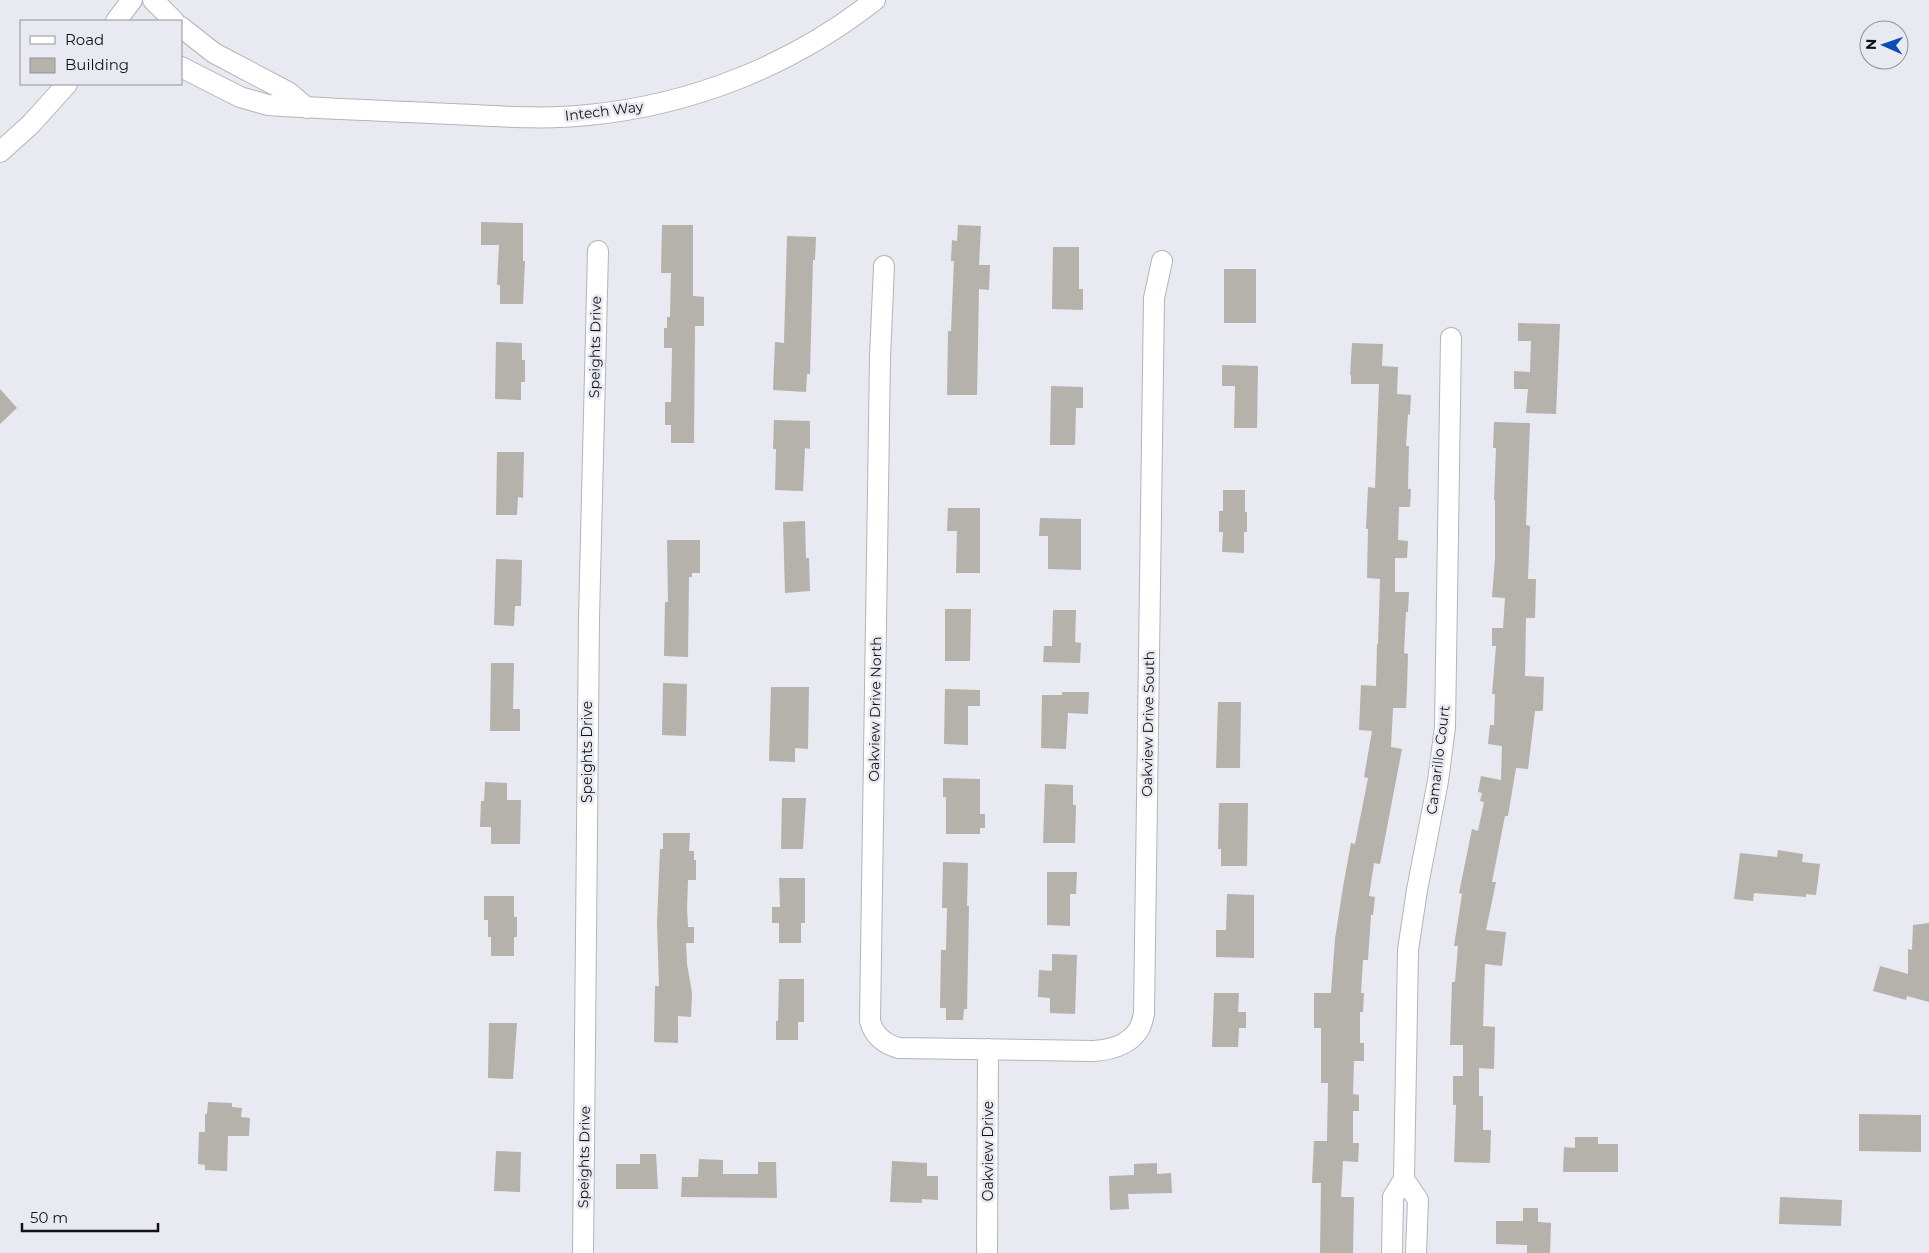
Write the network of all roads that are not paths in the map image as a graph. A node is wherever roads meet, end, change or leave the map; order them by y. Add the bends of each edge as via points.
1 (132, 0) edge
2 (153, 0) edge
3 (875, 0) edge
4 (117, 20) edge
5 (173, 20) edge
6 (182, 27) edge
7 (182, 68) edge
8 (66, 85) edge
9 (307, 108) junction
10 (0, 152) edge
11 (598, 250) dead end
12 (1162, 261) dead end
13 (884, 266) dead end
14 (1451, 338) dead end
15 (988, 1049) junction
16 (1404, 1179) junction
17 (583, 1253) edge
18 (987, 1253) edge
19 (1392, 1253) edge
20 (1416, 1253) edge

1 - 4 street
2 - 5 street
3 - 9 street, Intech Way via 852,18 789,56 695,95 652,105 589,115 542,118
6 - 9 street via 214,53 288,92
7 - 9 street, Intech Way via 240,97 268,106
8 - 10 street
11 - 17 street, Speights Drive via 589,618
12 - 15 street, Oakview Drive South via 1154,298 1144,1014 1133,1036 1108,1050
13 - 15 street, Oakview Drive North via 870,1021 872,1029 883,1042 899,1048
14 - 16 street, Camarillo Court via 1446,709 1438,781 1416,890 1408,950
15 - 18 street, Oakview Drive
16 - 19 street, Camarillo Court via 1393,1197
16 - 20 street via 1418,1200

